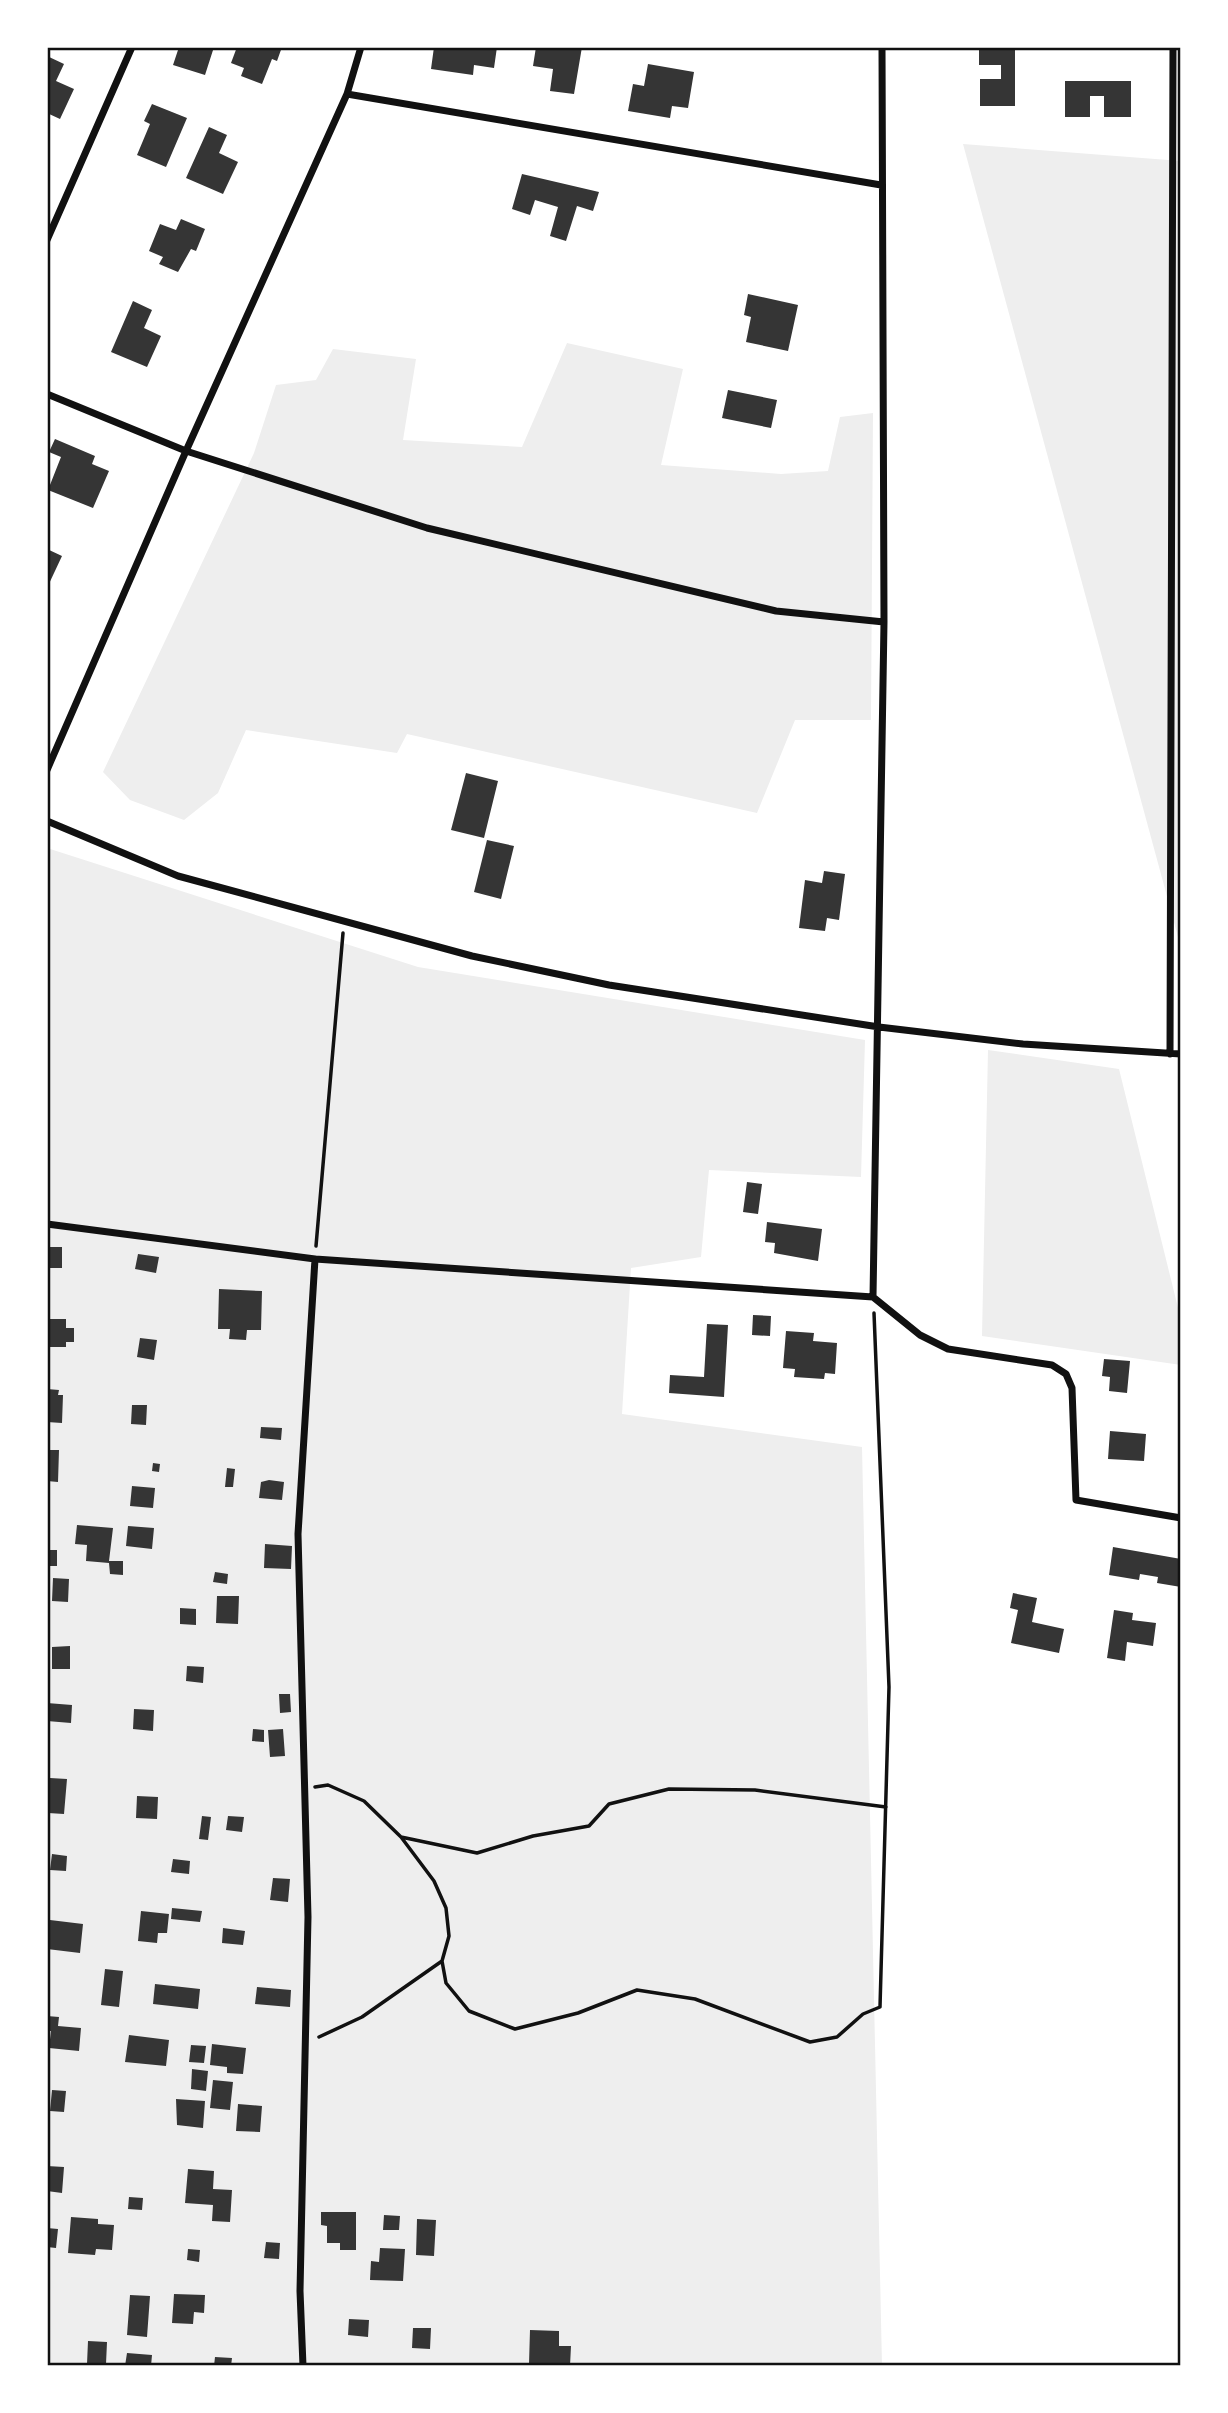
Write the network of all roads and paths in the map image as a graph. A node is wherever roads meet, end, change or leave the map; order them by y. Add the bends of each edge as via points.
1 (132, 47) edge
2 (361, 47) edge
3 (881, 47) edge
4 (1173, 47) edge
5 (347, 94) junction
6 (881, 186) junction
7 (47, 240) edge
8 (47, 394) edge
9 (186, 451) junction
10 (884, 622) junction
11 (47, 770) edge
12 (47, 821) edge
13 (344, 922) junction
14 (879, 1027) junction
15 (1170, 1054) junction
16 (1181, 1054) edge
17 (47, 1224) edge
18 (315, 1259) junction
19 (873, 1297) junction
20 (1181, 1518) edge
21 (305, 1788) junction
22 (886, 1807) junction
23 (401, 1837) junction
24 (442, 1961) junction
25 (305, 2041) junction
26 (303, 2366) edge

1 - 7 street
2 - 5 street
3 - 6 street
4 - 15 street
5 - 6 street
5 - 9 street
6 - 10 street
8 - 9 street
9 - 10 street via 427,528 535,556 776,611
9 - 11 street
10 - 14 street
12 - 13 street via 177,876
13 - 14 street via 609,985
13 - 18 path
14 - 15 street via 1023,1044
14 - 19 street
15 - 16 street
17 - 18 street
18 - 19 street
18 - 21 street via 298,1534
19 - 20 street via 920,1335 948,1349 1052,1365 1066,1374 1072,1388 1076,1500
19 - 22 path via 889,1687
21 - 23 path via 328,1785 364,1801
21 - 25 street
22 - 23 path via 755,1790 669,1789 609,1804 589,1826 477,1853
22 - 24 path via 880,2007 863,2014 837,2037 810,2042 695,1999 637,1990 578,2013 514,2029 469,2011 446,1983
23 - 24 path via 434,1881 446,1908 449,1936
24 - 25 path via 362,2017
25 - 26 street

